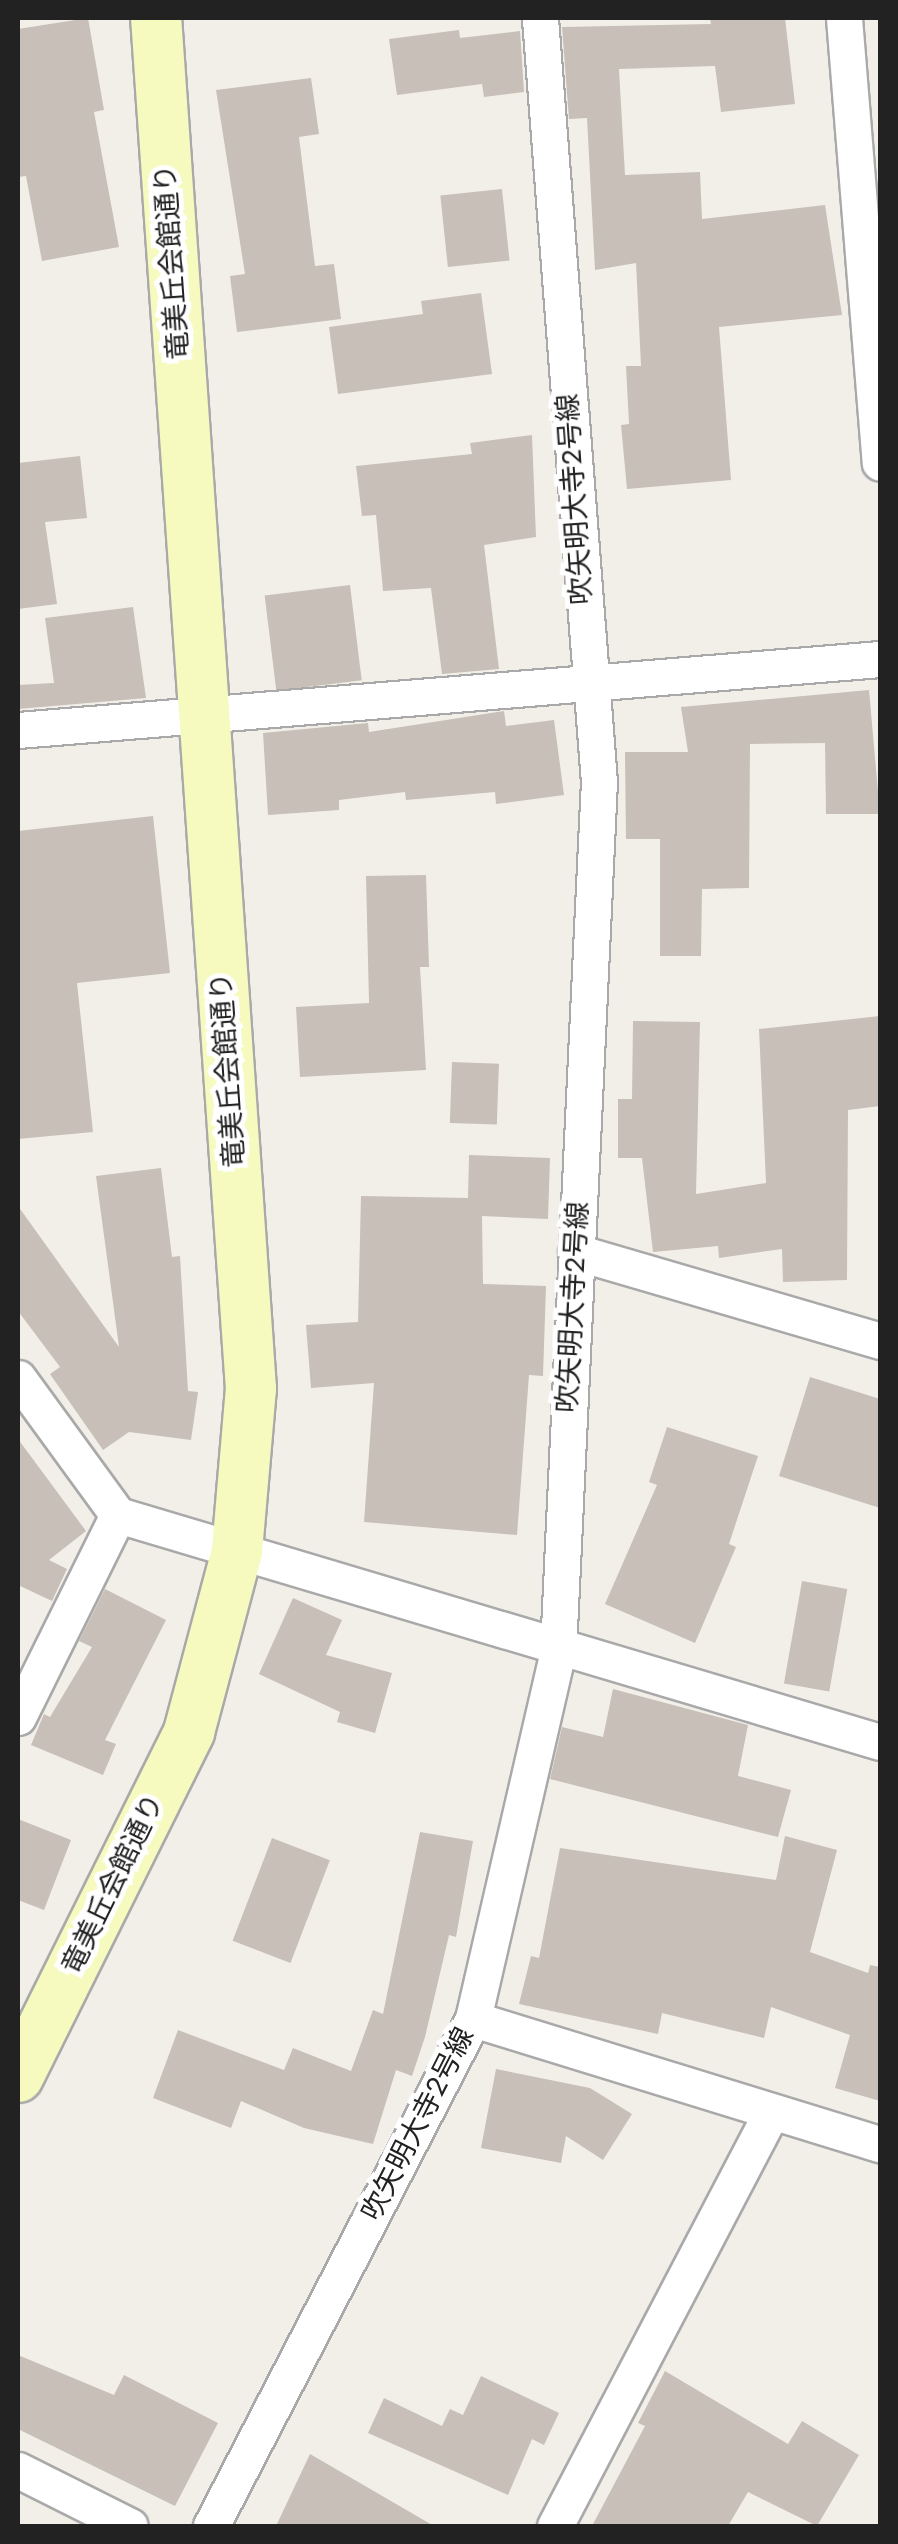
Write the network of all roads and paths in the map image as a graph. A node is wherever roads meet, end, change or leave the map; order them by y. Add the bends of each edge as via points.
1 (156, 18) edge
2 (540, 18) edge
3 (844, 18) edge
4 (880, 463) edge
5 (880, 659) edge
6 (589, 686) junction
7 (201, 715) junction
8 (18, 730) edge
9 (576, 1252) junction
10 (880, 1341) edge
11 (18, 1378) edge
12 (118, 1516) junction
13 (237, 1551) junction
14 (558, 1650) junction
15 (18, 1717) edge
16 (880, 1742) edge
17 (473, 2019) junction
18 (29, 2023) edge
19 (18, 2077) edge
20 (771, 2113) junction
21 (880, 2144) edge
22 (18, 2470) edge
23 (130, 2526) edge
24 (211, 2526) edge
25 (555, 2526) edge

1 - 7 street, 竜美丘会館通り
2 - 6 street, 吹矢明大寺2号線
3 - 4 street
5 - 6 street
6 - 7 street
6 - 9 street, 吹矢明大寺2号線 via 599,782
7 - 8 street
7 - 13 street, 竜美丘会館通り via 252,1389
9 - 10 street
9 - 14 street, 吹矢明大寺2号線
11 - 12 street
12 - 13 street
12 - 15 street
13 - 14 street
13 - 18 street, 竜美丘会館通り via 189,1732
14 - 16 street
14 - 17 street, 吹矢明大寺2号線
17 - 20 street
17 - 24 street, 吹矢明大寺2号線
18 - 19 street, 竜美丘会館通り
20 - 21 street
20 - 25 street
22 - 23 street

